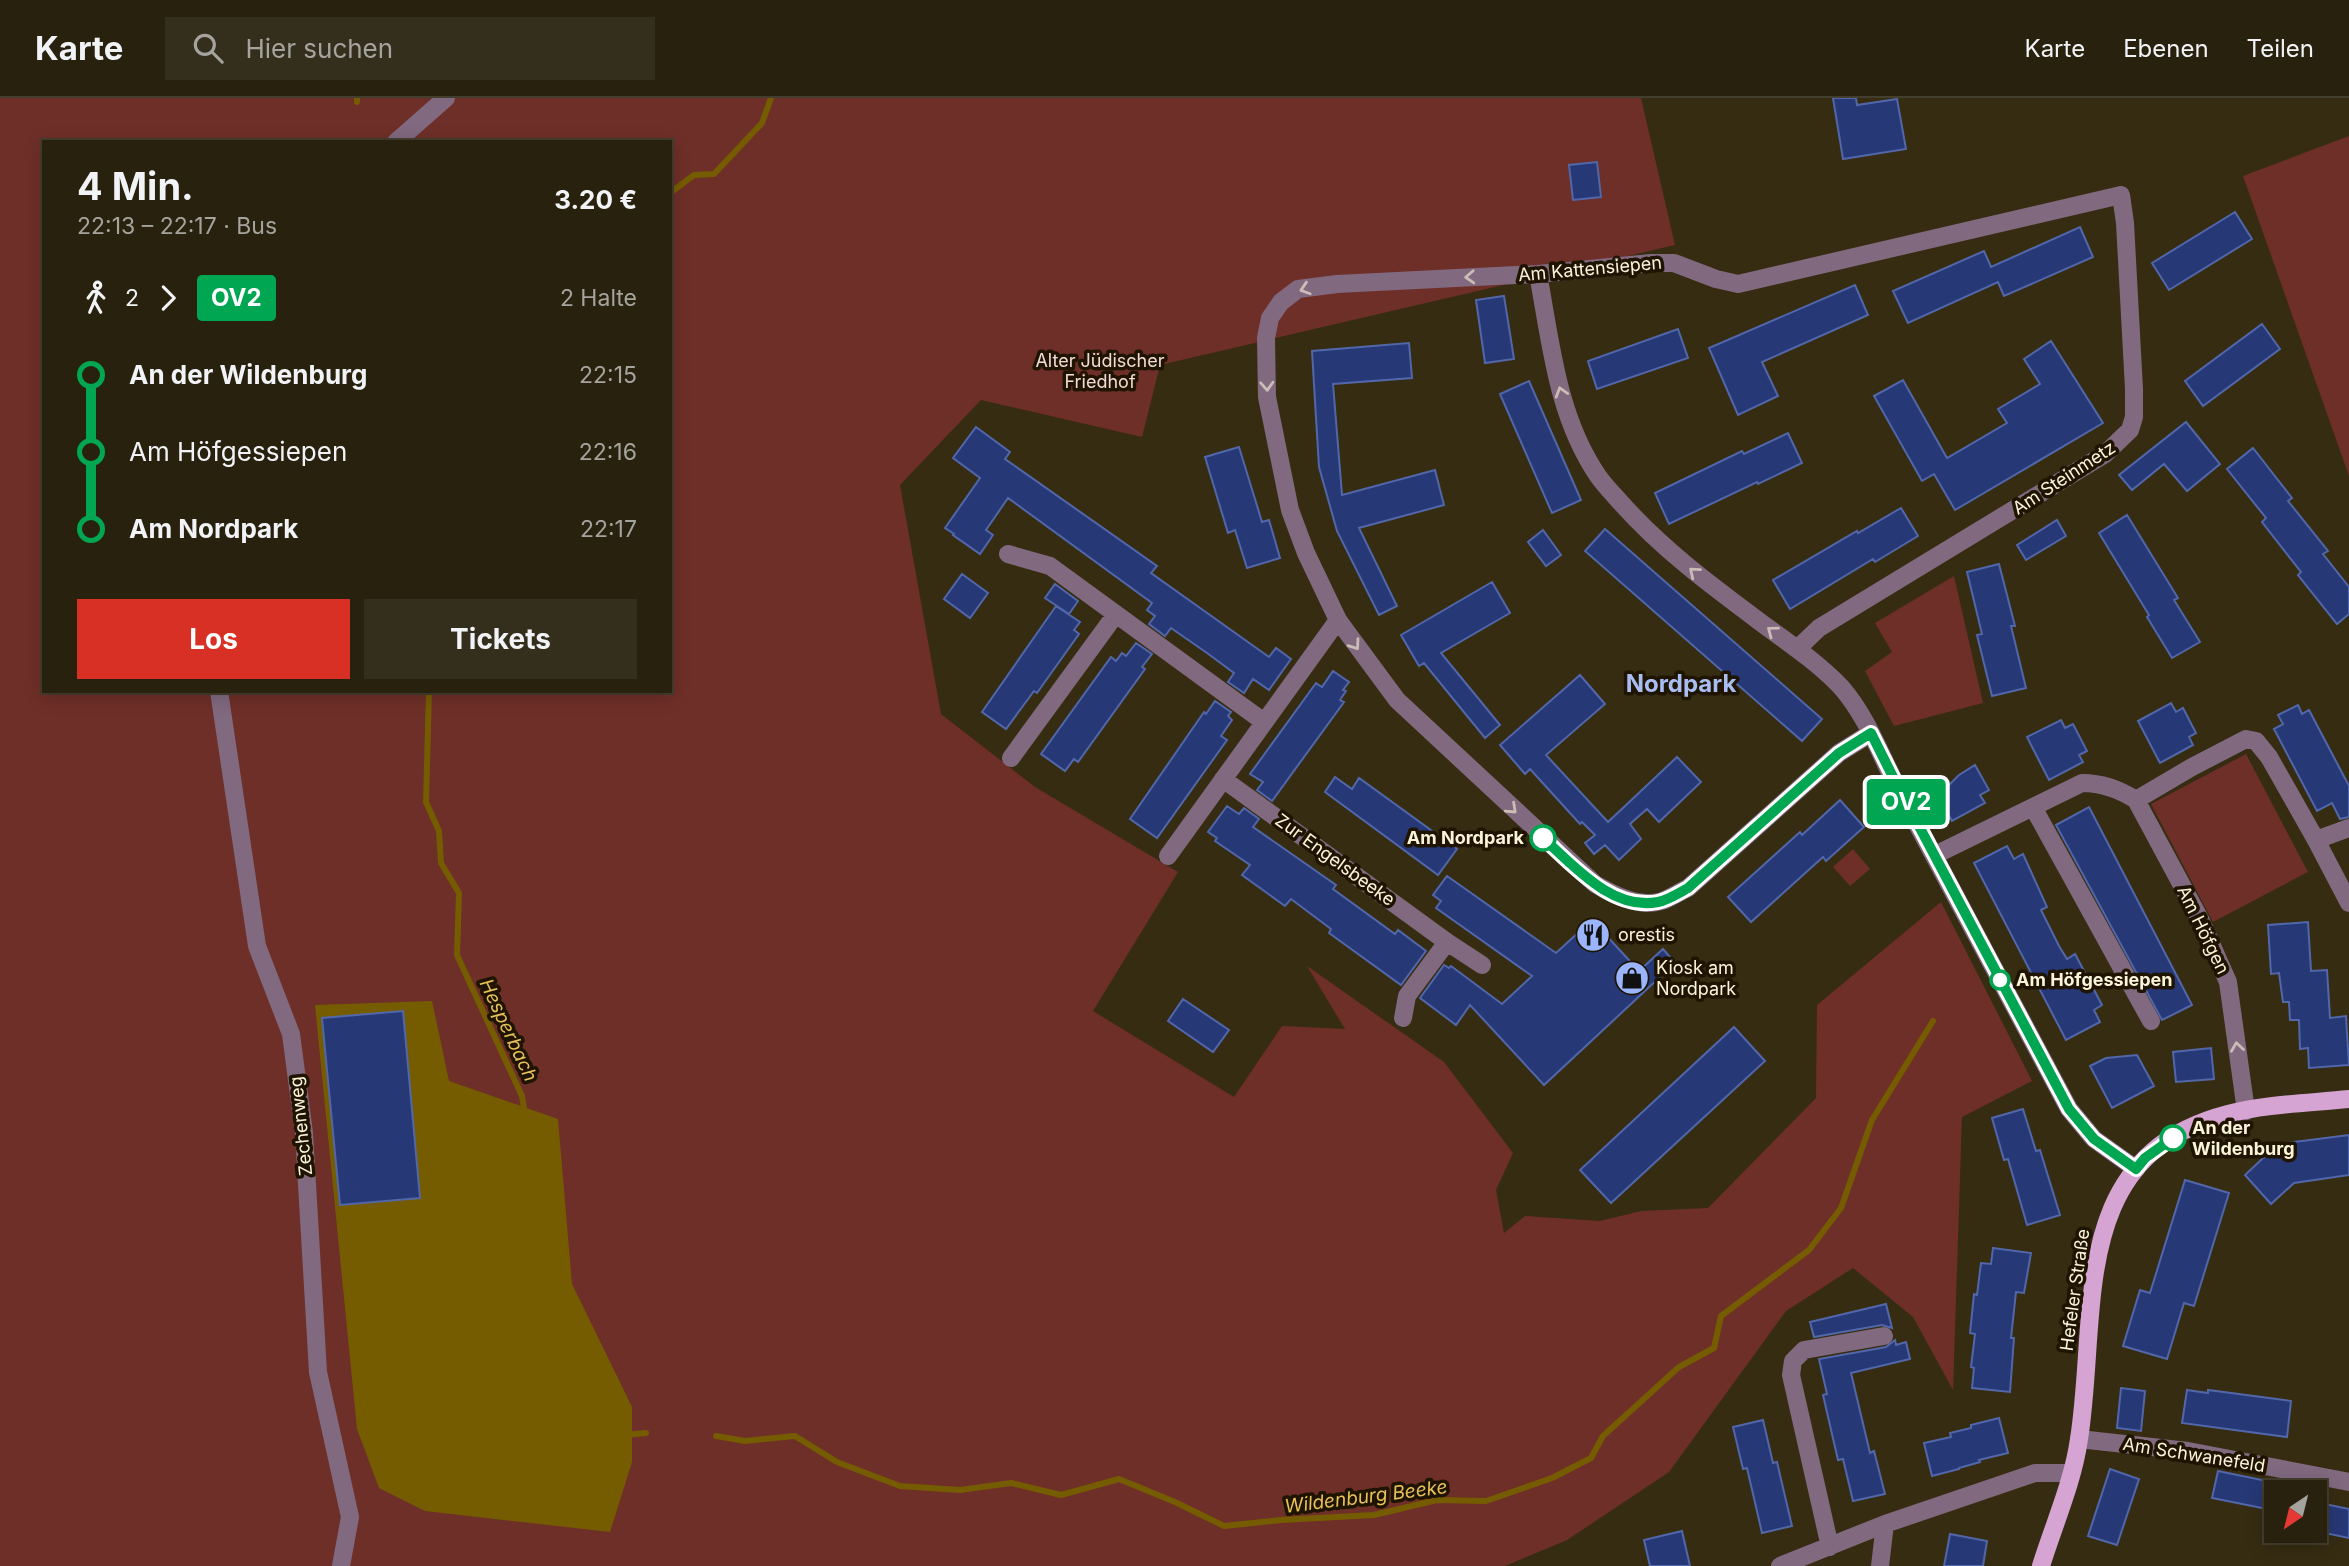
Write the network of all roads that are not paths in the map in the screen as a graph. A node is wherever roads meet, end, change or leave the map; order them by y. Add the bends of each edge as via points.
1 (446, 98) edge
2 (398, 140) edge
3 (2120, 195) joint
4 (1538, 274) junction
5 (1008, 554) dead end
6 (1116, 614) junction
7 (1338, 620) junction
8 (1797, 649) junction
9 (219, 693) edge
10 (1264, 722) junction
11 (1871, 733) junction
12 (1011, 758) dead end
13 (1223, 779) junction
14 (2136, 800) junction
15 (2033, 807) junction
16 (2349, 828) edge
17 (2316, 840) junction
18 (1935, 855) junction
19 (1168, 856) dead end
20 (2349, 903) edge
21 (1447, 942) junction
22 (1482, 965) dead end
23 (1404, 1018) dead end
24 (2151, 1021) dead end
25 (2349, 1099) edge
26 (2246, 1111) junction
27 (2136, 1169) junction
28 (1884, 1336) dead end
29 (2079, 1439) junction
30 (2071, 1473) junction
31 (2349, 1482) edge
32 (1885, 1524) junction
33 (1830, 1546) junction
34 (341, 1566) edge
35 (1780, 1566) edge
36 (1880, 1566) edge
37 (2041, 1566) edge

1 - 2 street
3 - 4 street, Am Kattensiepen via 1738,284 1674,263
3 - 8 street, Am Steinmetz via 2134,389 2130,430 2105,454 1819,628
4 -> 7 street, Am Kattensiepen via 1317,285 1298,289 1269,318 1267,397 1290,510
8 -> 4 street via 1648,533 1599,477 1562,397
5 - 6 street via 1049,566
6 - 10 street
6 - 12 street
7 - 10 street
7 -> 11 street via 1396,700 1595,884 1647,903 1688,888 1839,753
8 - 11 street via 1843,690
9 - 34 street, Zechenweg via 257,946 291,1034 304,1133 318,1372 350,1517
10 - 13 street
11 - 18 street
13 - 19 street
13 - 21 street, Zur Engelsbeeke
14 - 15 street via 2110,786 2082,783
14 - 17 street via 2246,739 2256,741
26 -> 14 street, Am Höfgen via 2228,982
15 - 18 street
15 - 24 street
16 - 17 street
17 - 20 street
18 - 27 street via 2069,1109 2094,1139
21 - 22 street, Zur Engelsbeeke
21 - 23 street via 1407,996
25 - 26 main road, Hefeler Straße
26 - 27 main road, Hefeler Straße via 2210,1120 2176,1136
27 - 29 main road, Hefeler Straße via 2110,1209 2100,1240
28 - 33 street via 1804,1350 1793,1361 1791,1375
29 - 30 main road, Hefeler Straße
29 - 31 street, Am Schwanefeld via 2188,1451
30 - 32 street via 2035,1473
30 - 37 main road, Hefeler Straße
32 - 33 street
32 - 36 street
33 - 35 street

